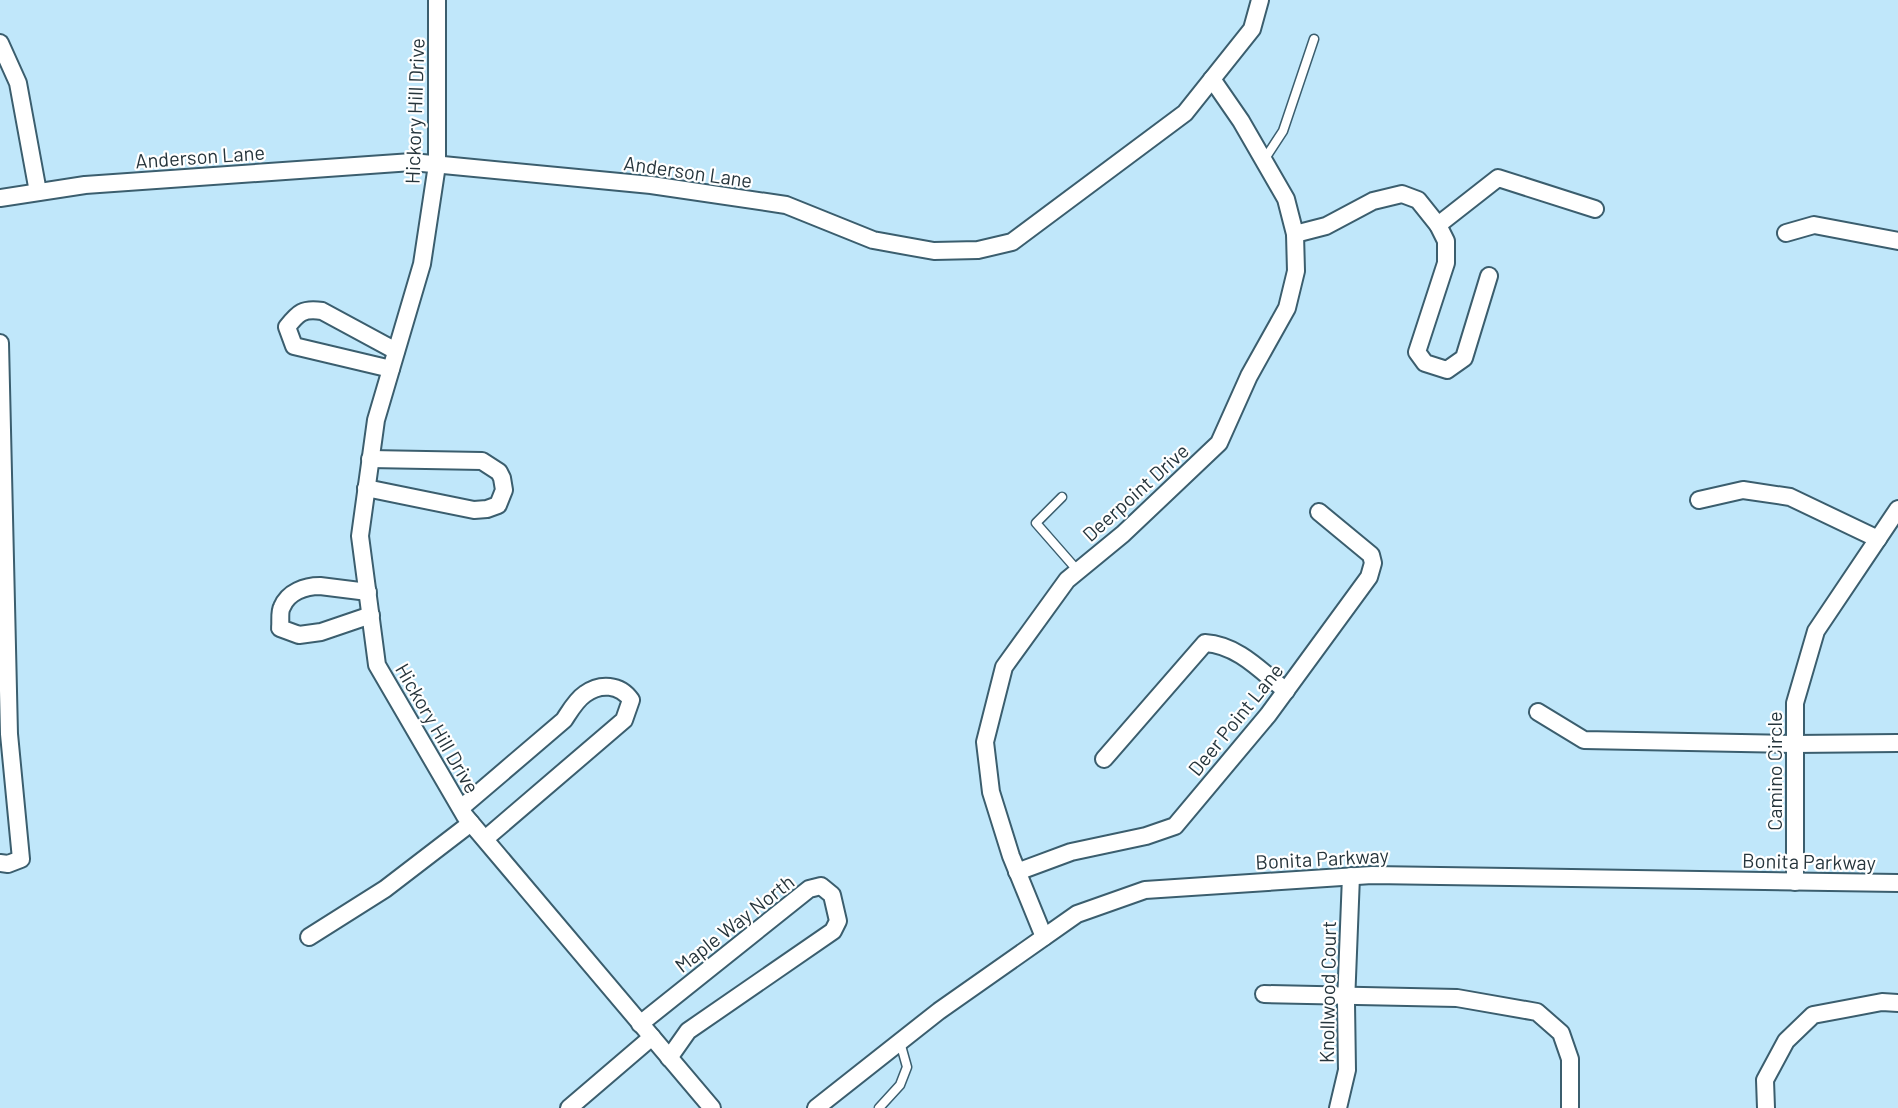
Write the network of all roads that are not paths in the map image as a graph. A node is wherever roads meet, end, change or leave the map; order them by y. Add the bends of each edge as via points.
1 (437, 0) edge
2 (1260, 0) edge
3 (1314, 39) dead end
4 (0, 43) edge
5 (1212, 79) junction
6 (1263, 160) junction
7 (437, 165) junction
8 (38, 192) junction
9 (0, 198) edge
10 (1595, 209) dead end
11 (1438, 225) junction
12 (1786, 233) dead end
13 (1296, 234) junction
14 (1898, 241) edge
15 (1490, 276) dead end
16 (0, 343) edge
17 (396, 351) junction
18 (391, 369) junction
19 (370, 459) junction
20 (366, 488) junction
21 (1062, 497) dead end
22 (1699, 500) dead end
23 (1898, 509) edge
24 (1319, 512) dead end
25 (1878, 539) junction
26 (1078, 571) junction
27 (368, 592) junction
28 (371, 615) junction
29 (1286, 691) junction
30 (1538, 712) dead end
31 (1898, 743) edge
32 (1795, 744) junction
33 (1104, 759) dead end
34 (461, 808) junction
35 (471, 823) junction
36 (485, 839) junction
37 (0, 863) edge
38 (1017, 872) junction
39 (1351, 876) junction
40 (1795, 882) junction
41 (1898, 884) edge
42 (309, 937) dead end
43 (1044, 937) junction
44 (1264, 994) dead end
45 (1346, 996) junction
46 (1898, 1003) edge
47 (640, 1024) junction
48 (652, 1037) junction
49 (900, 1042) junction
50 (669, 1058) junction
51 (569, 1108) edge
52 (712, 1108) edge
53 (816, 1108) edge
54 (879, 1108) edge
55 (1338, 1108) edge
56 (1570, 1108) edge
57 (1766, 1108) edge

1 - 7 street, Hickory Hill Drive
2 - 5 street, Anderson Lane via 1252,29
3 - 6 lane via 1282,131
4 - 8 street via 18,83
5 - 6 street, Deerpoint Drive
5 - 7 street, Anderson Lane via 1185,113 1012,242 978,250 934,251 873,240 786,205 651,185
6 - 13 street, Deerpoint Drive via 1286,199
7 - 8 street, Anderson Lane via 412,162
7 - 17 street, Hickory Hill Drive via 422,264
8 - 9 street, Anderson Lane
10 - 11 street via 1498,178
11 - 13 street via 1418,201 1401,194 1373,201 1326,226
11 - 15 street via 1446,241 1446,263 1417,352 1425,363 1446,370 1464,358
12 - 14 street via 1814,225
13 - 26 street, Deerpoint Drive via 1296,271 1287,308 1249,376 1219,443
16 - 37 street via 9,734 21,859
17 - 18 street, Hickory Hill Drive
17 - 18 street via 322,311 312,309 297,314 287,327 294,346
18 - 19 street, Hickory Hill Drive via 376,420
19 - 20 street, Hickory Hill Drive
19 - 20 street via 482,461 498,472 504,490 498,505 474,510
20 - 27 street, Hickory Hill Drive via 360,536
21 - 26 lane via 1036,523
22 - 25 street via 1743,490 1790,496
23 - 25 street, Camino Circle
24 - 29 street, Deer Point Lane via 1371,555 1372,563 1368,577
25 - 32 street, Camino Circle via 1816,631 1795,703
26 - 38 street, Deerpoint Drive via 1067,580 1004,667 985,742 991,792
27 - 28 street, Hickory Hill Drive
27 - 28 street via 312,586 294,592 281,608 280,628 298,635 321,632
28 - 34 street, Hickory Hill Drive via 377,665
29 - 33 street via 1236,650 1205,643
29 - 38 street, Deer Point Lane via 1175,826 1071,852
30 - 32 street via 1584,740
31 - 32 street
32 - 40 street, Camino Circle
34 - 35 street, Hickory Hill Drive
34 - 36 street via 564,720 586,693 609,687 627,694 631,700 624,720
35 - 36 street, Hickory Hill Drive
35 - 42 street via 385,889
36 - 47 street, Hickory Hill Drive
38 - 43 street, Deerpoint Drive
39 - 40 street, Bonita Parkway
39 - 43 street, Bonita Parkway via 1145,890 1077,914
39 - 45 street, Knollwood Court
40 - 41 street, Bonita Parkway
43 - 49 street, Bonita Parkway
44 - 45 street
45 - 55 street, Knollwood Court via 1347,1070
45 - 56 street via 1457,998 1537,1012 1561,1033 1564,1041 1570,1059
46 - 57 street via 1882,1002 1813,1016 1786,1041 1766,1080
47 - 48 street, Hickory Hill Drive
47 - 50 street, Maple Way North via 809,889 821,886 832,895 838,921 833,931 688,1031
48 - 50 street, Hickory Hill Drive
48 - 51 street
49 - 53 street, Bonita Parkway
49 - 54 lane via 907,1067 900,1085
50 - 52 street, Hickory Hill Drive

